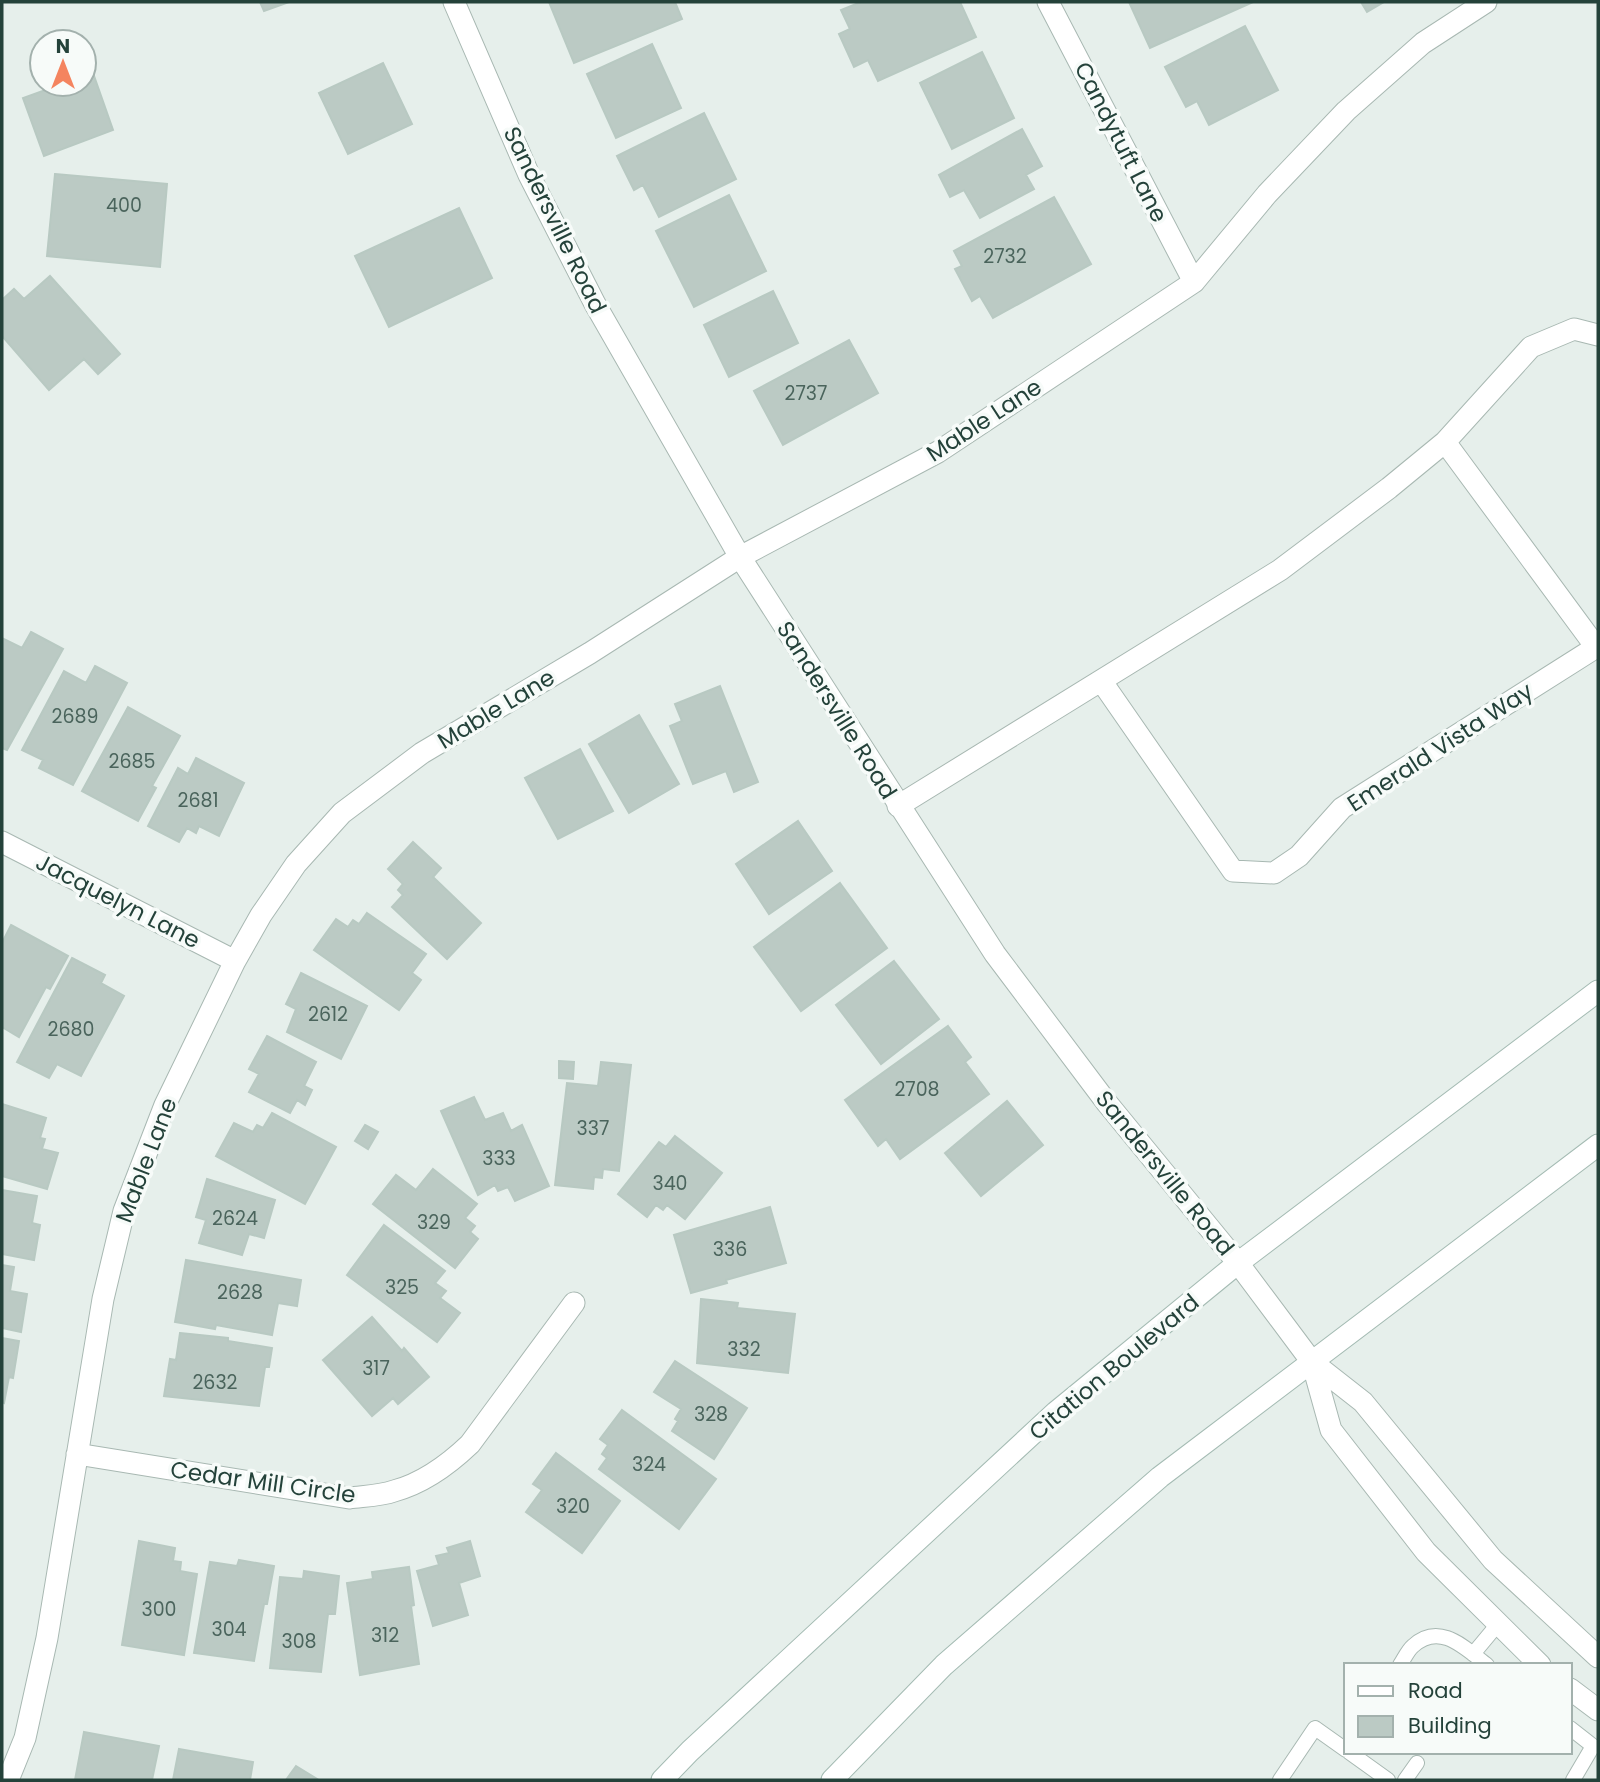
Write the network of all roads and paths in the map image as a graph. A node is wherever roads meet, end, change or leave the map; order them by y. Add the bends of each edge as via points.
1 (454, 2) edge
2 (1048, 2) edge
3 (1486, 2) edge
4 (1194, 282) junction
5 (1598, 335) edge
6 (1445, 442) junction
7 (740, 557) junction
8 (1597, 646) edge
9 (1102, 682) junction
10 (898, 807) junction
11 (2, 842) edge
12 (235, 961) junction
13 (1598, 992) edge
14 (1598, 1145) edge
15 (1238, 1263) junction
16 (574, 1303) dead end
17 (1312, 1362) junction
18 (77, 1454) junction
19 (1498, 1624) junction
20 (1473, 1654) junction
21 (1598, 1657) edge
22 (1401, 1663) edge
23 (1484, 1663) edge
24 (1538, 1663) edge
25 (1572, 1690) edge
26 (1598, 1710) edge
27 (1572, 1730) edge
28 (1344, 1748) edge
29 (1352, 1754) edge
30 (1417, 1763) dead end
31 (8, 1780) edge
32 (662, 1780) edge
33 (832, 1780) edge
34 (1280, 1780) edge
35 (1388, 1780) edge
36 (1405, 1780) edge
37 (1573, 1780) edge

1 - 7 street, Sandersville Road via 529,175 595,304
2 - 4 street, Candytuft Lane
3 - 4 street, Mable Lane via 1423,43 1346,111 1267,194
4 - 7 street, Mable Lane via 938,452
5 - 6 street via 1574,328 1531,346
6 - 8 street
6 - 9 street via 1280,570
7 - 10 street, Sandersville Road
7 - 12 street, Mable Lane via 422,753 341,813 296,864
8 - 9 street, Emerald Vista Way via 1342,808 1299,856 1274,873 1233,871
9 - 10 street
10 - 15 street, Sandersville Road via 995,954 1107,1103
11 - 12 street, Jacquelyn Lane
12 - 18 street, Mable Lane via 165,1105 124,1211 103,1299
13 - 15 street, Citation Boulevard
14 - 17 street
15 - 17 street, Sandersville Road
15 - 32 street, Citation Boulevard via 1056,1412
16 - 18 street, Cedar Mill Circle via 470,1444 432,1476 394,1492 349,1498
17 - 19 street, Sandersville Road via 1331,1430 1426,1552
17 - 21 street, Sandersville Road via 1363,1402 1493,1560
17 - 33 street via 1160,1477 944,1665
18 - 31 street, Mable Lane via 47,1638 25,1738
19 - 20 lane
19 - 24 street, Sandersville Road
20 - 22 lane via 1451,1637 1432,1636 1413,1645
20 - 23 lane
25 - 26 street
27 - 37 lane via 1593,1746
28 - 34 lane via 1315,1728
29 - 35 lane
30 - 36 lane

